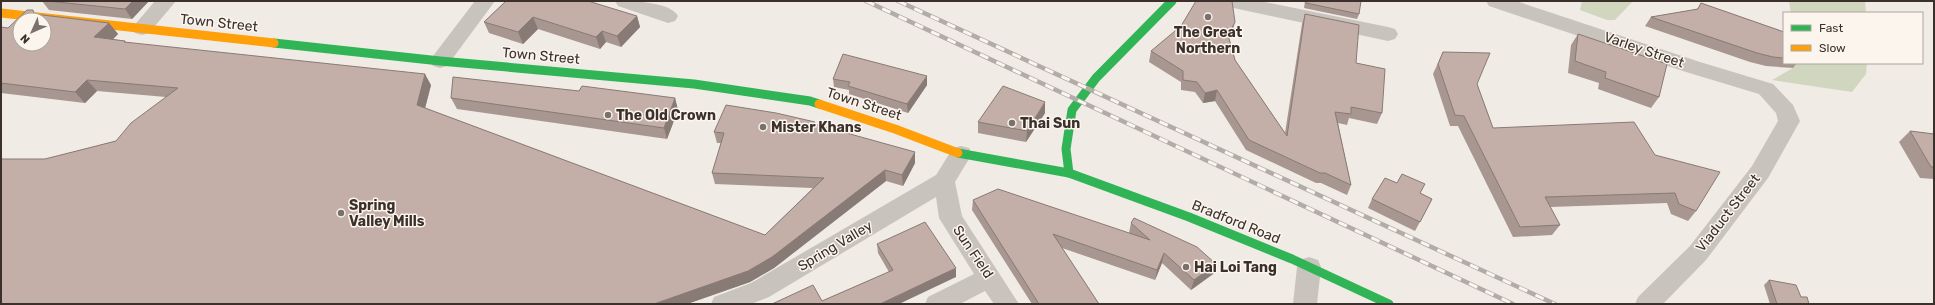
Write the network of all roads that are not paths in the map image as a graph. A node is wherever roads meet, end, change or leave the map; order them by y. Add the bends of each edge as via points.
1 (166, 1) edge
2 (485, 1) edge
3 (625, 1) edge
4 (1172, 1) edge
5 (1229, 1) edge
6 (1496, 1) edge
7 (1, 13) edge
8 (668, 16) dead end
9 (142, 28) junction
10 (1388, 34) dead end
11 (440, 61) junction
12 (1785, 110) joint
13 (961, 154) junction
14 (1069, 173) junction
15 (944, 181) junction
16 (1309, 267) junction
17 (990, 278) junction
18 (723, 304) edge
19 (938, 304) edge
20 (1007, 304) edge
21 (1305, 304) edge
22 (1389, 304) edge
23 (1647, 304) edge

1 - 9 street
2 - 11 street
3 - 8 street
4 - 14 main road via 1096,78 1072,110 1066,149
5 - 10 street
6 - 12 street, Varley Street via 1766,89
7 - 9 main road, Town Street
9 - 11 main road, Town Street
11 - 13 main road, Town Street via 694,84 810,101
12 - 23 street, Viaduct Street via 1789,121 1760,172 1698,253
13 - 14 main road, Town Street
13 - 15 street
14 - 16 main road, Bradford Road
15 - 17 street, Sun Field via 950,218
15 - 18 street, Spring Valley via 760,290
16 - 21 street
16 - 22 main road, Bradford Road
17 - 19 street
17 - 20 street, Sun Field

